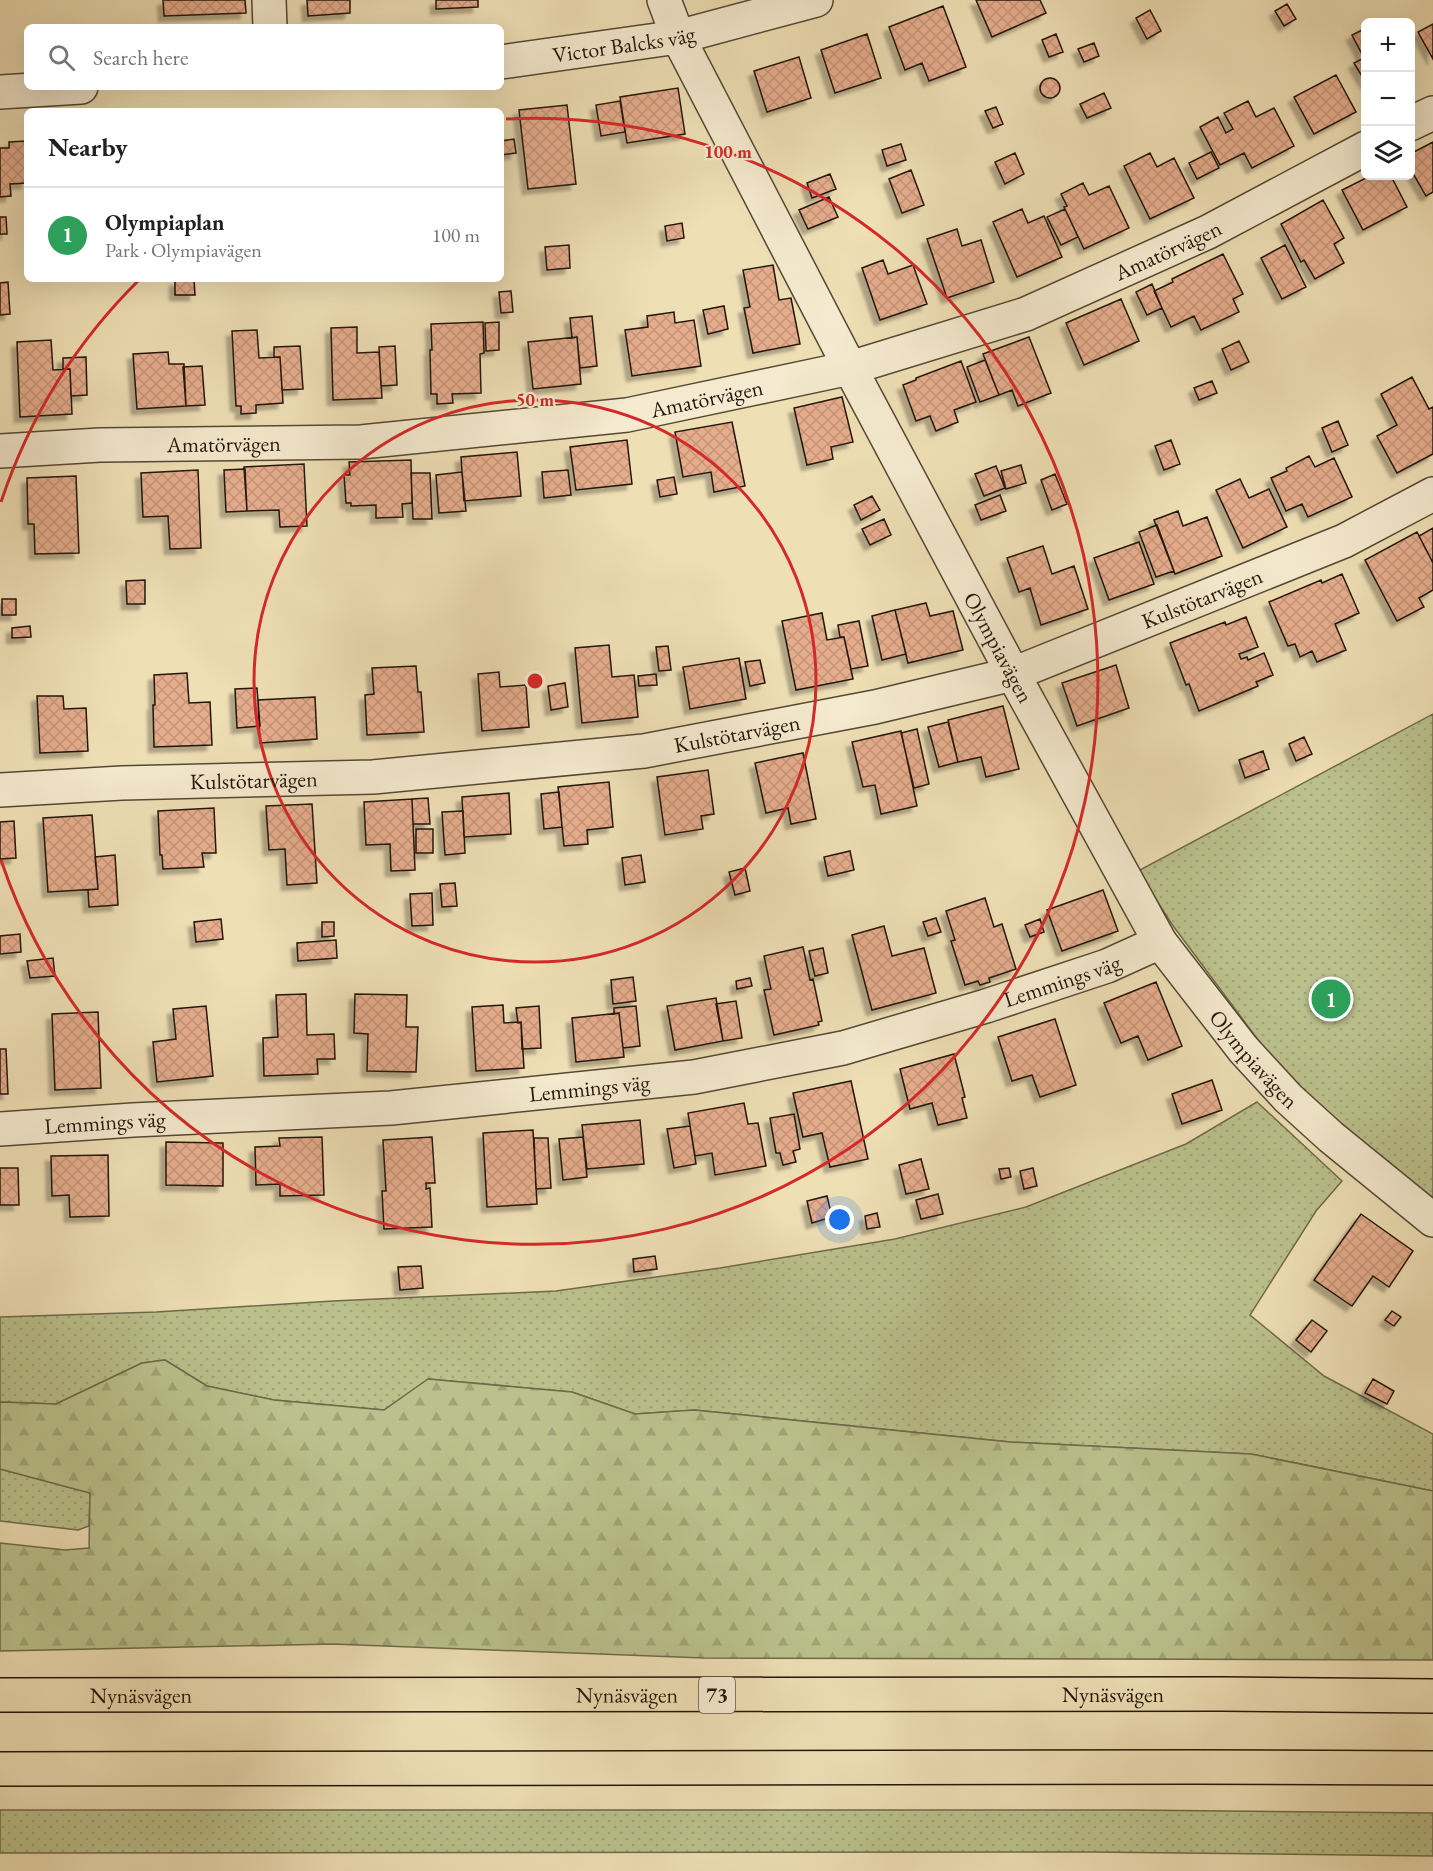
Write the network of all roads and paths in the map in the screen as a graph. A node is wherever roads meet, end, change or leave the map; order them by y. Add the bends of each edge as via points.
1 (269, 0) edge
2 (664, 0) edge
3 (816, 0) edge
4 (270, 24) edge
5 (678, 37) junction
6 (504, 62) edge
7 (32, 90) edge
8 (0, 92) edge
9 (1433, 112) edge
10 (1415, 121) edge
11 (1361, 150) edge
12 (850, 368) junction
13 (0, 451) edge
14 (1433, 494) edge
15 (1013, 674) junction
16 (0, 790) edge
17 (1160, 942) junction
18 (0, 1128) edge
19 (1433, 1220) edge
20 (0, 1695) edge
21 (1433, 1696) edge
22 (1433, 1768) edge
23 (0, 1769) edge

1 - 4 street
2 - 5 street, Olympiavägen
3 - 5 street, Victor Balcks väg
5 - 6 street, Victor Balcks väg
5 - 12 street, Olympiavägen
7 - 8 street
9 - 10 street
11 - 12 street, Amatörvägen via 1208,232 1026,314
12 - 13 street, Amatörvägen via 627,415 372,441 100,445
12 - 15 street, Olympiavägen
14 - 15 street, Kulstötarvägen via 1344,541
15 - 16 street, Kulstötarvägen via 875,707 644,751 373,777
15 - 17 street, Olympiavägen
17 - 18 street, Lemmings väg via 1107,966 854,1045 694,1077 392,1108
17 - 19 street, Olympiavägen via 1243,1049 1288,1098
20 - 21 highway, Nynäsvägen / 73
22 - 23 highway

